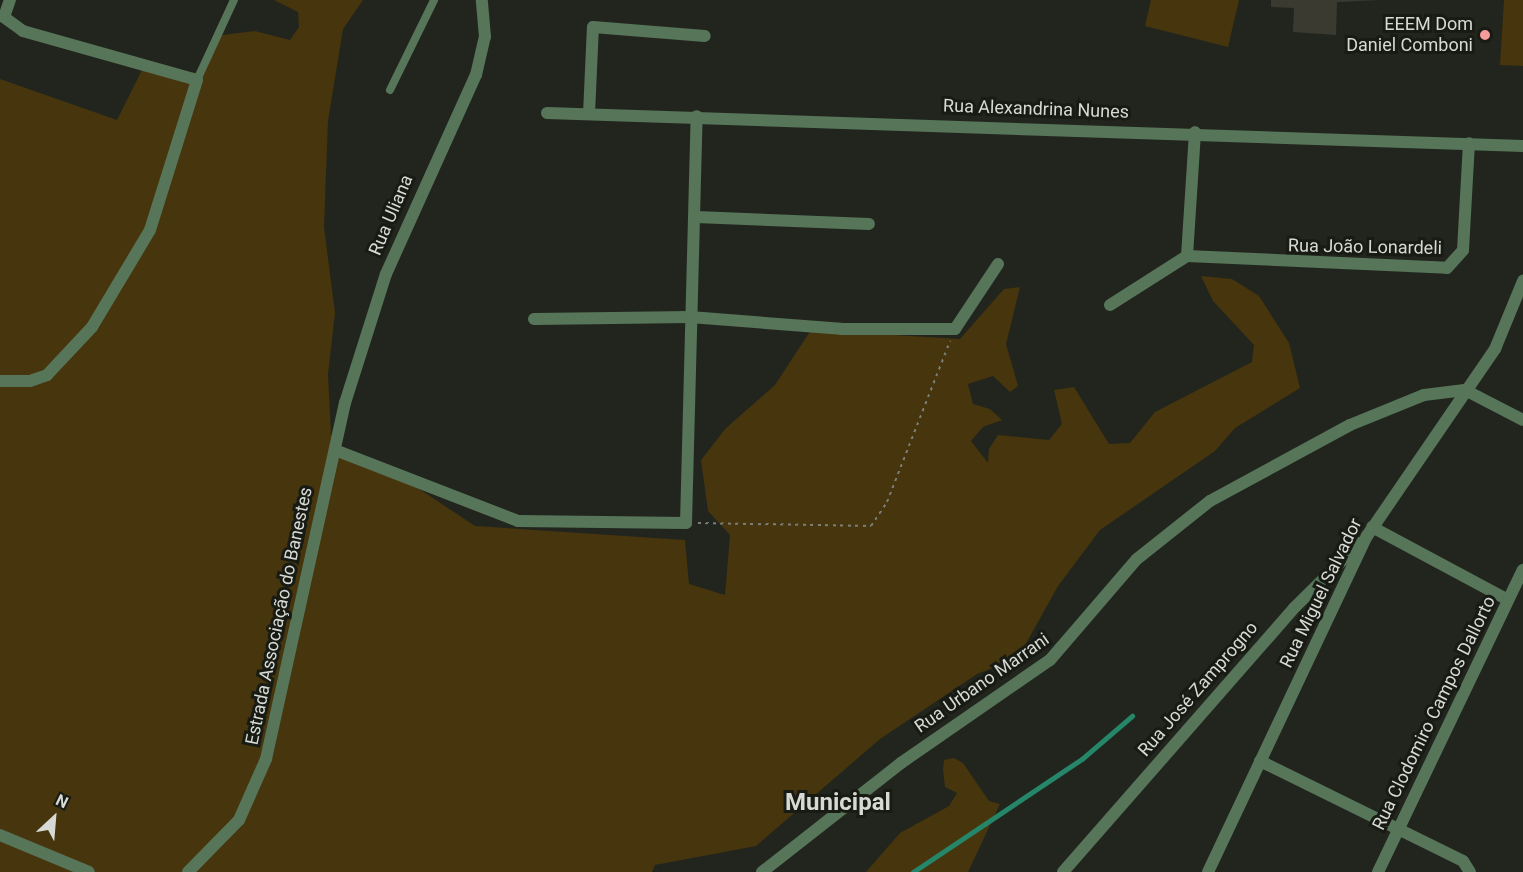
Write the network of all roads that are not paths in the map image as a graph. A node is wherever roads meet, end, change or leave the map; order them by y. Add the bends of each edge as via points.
1 (10, 0) edge
2 (234, 0) edge
3 (434, 0) edge
4 (482, 0) edge
5 (705, 36) dead end
6 (197, 80) junction
7 (390, 90) dead end
8 (547, 112) dead end
9 (589, 114) junction
10 (697, 116) junction
11 (1195, 132) junction
12 (1469, 143) junction
13 (1523, 146) edge
14 (696, 217) junction
15 (869, 224) dead end
16 (1187, 256) junction
17 (998, 264) dead end
18 (1523, 281) edge
19 (1110, 305) dead end
20 (690, 317) junction
21 (534, 319) dead end
22 (0, 381) edge
23 (1466, 390) junction
24 (1523, 420) edge
25 (335, 450) junction
26 (1370, 532) junction
27 (1523, 570) edge
28 (1508, 600) junction
29 (1260, 761) junction
30 (1398, 830) junction
31 (0, 835) edge
32 (89, 872) edge
33 (188, 872) edge
34 (762, 872) edge
35 (1063, 872) edge
36 (1208, 872) edge
37 (1377, 872) edge
38 (1470, 872) edge

1 - 6 street via 4,17 23,31
2 - 6 lane
3 - 7 lane
4 - 25 street, Rua Uliana via 485,37 476,75 386,274
5 - 9 street via 593,27
6 - 22 street via 150,230 92,327 47,375 30,381
8 - 9 street, Rua Alexandrina Nunes
9 - 10 street, Rua Alexandrina Nunes
10 - 11 street, Rua Alexandrina Nunes
10 - 14 street
11 - 12 street, Rua Alexandrina Nunes
11 - 16 street
12 - 13 street, Rua Alexandrina Nunes
12 - 16 street, Rua João Lonardeli via 1464,243 1460,258 1447,268
14 - 15 street
14 - 20 street
16 - 19 street
17 - 20 street via 955,329 841,329
18 - 23 street, Rua Miguel Salvador via 1495,349
20 - 21 street
20 - 25 street via 686,523 518,521
23 - 24 street
23 - 26 street, Rua Miguel Salvador
23 - 34 street, Rua Urbano Marrani via 1397,403 1187,516 1137,558 1050,660 901,763
25 - 33 street, Estrada Associação do Banestes via 266,759 238,820
26 - 28 street
26 - 29 street, Rua Miguel Salvador
26 - 35 street, Rua José Zamprogno via 1294,608
27 - 28 street, Rua Clodomiro Campos Dallorto
28 - 30 street, Rua Clodomiro Campos Dallorto
29 - 30 street
29 - 36 street, Rua Miguel Salvador
30 - 37 street, Rua Clodomiro Campos Dallorto
30 - 38 street via 1463,861
31 - 32 street

